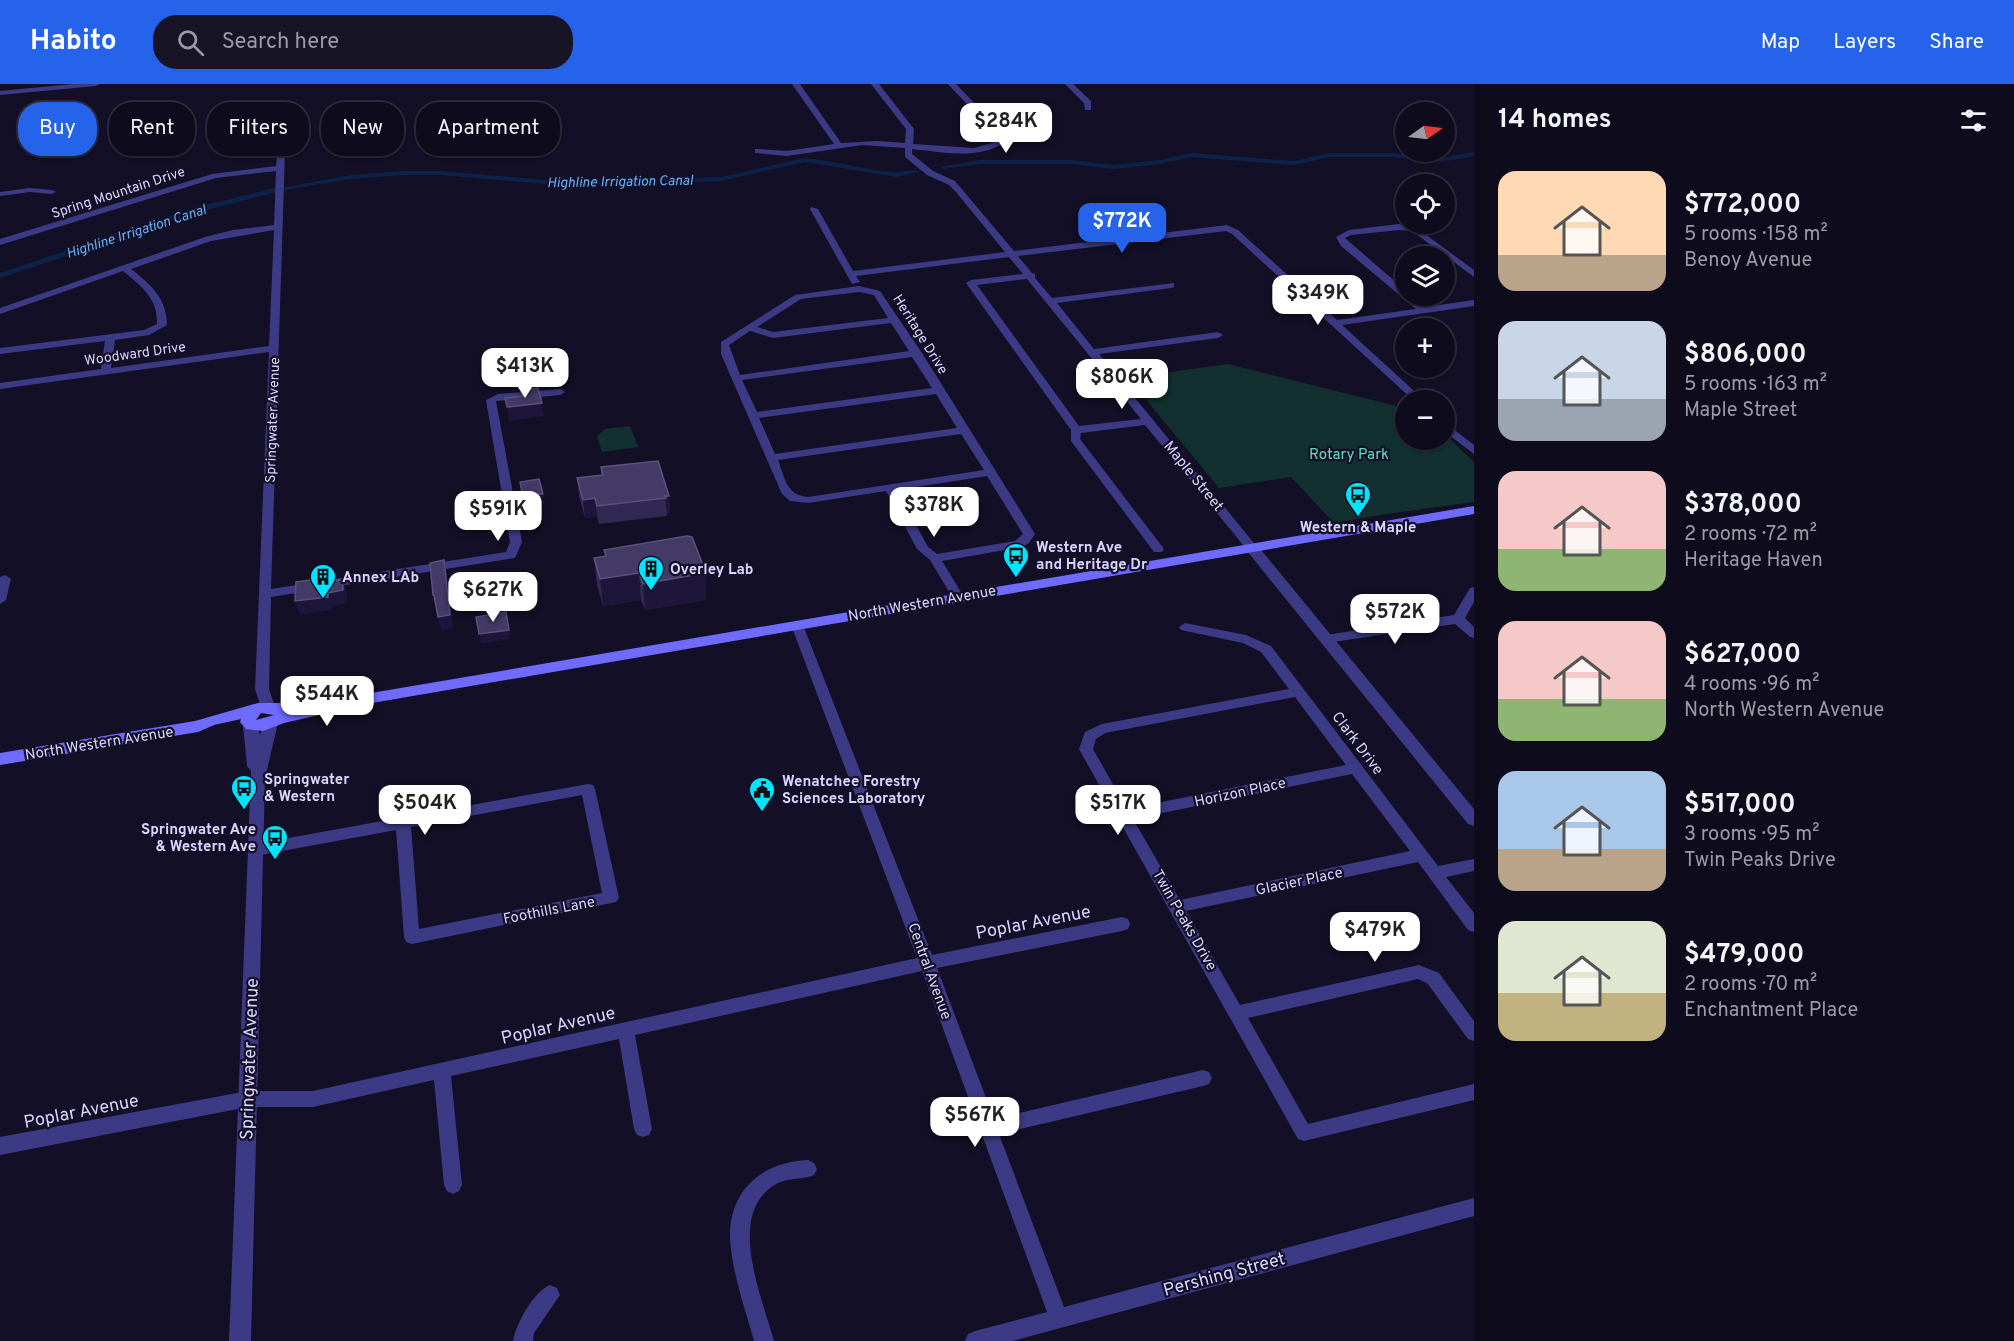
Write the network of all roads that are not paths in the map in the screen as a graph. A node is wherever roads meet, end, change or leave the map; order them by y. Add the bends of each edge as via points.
1 (96, 84) edge
2 (796, 84) edge
3 (875, 84) edge
4 (952, 84) edge
5 (1069, 84) edge
6 (85, 85) edge
7 (0, 93) edge
8 (1088, 108) dead end
9 (839, 146) junction
10 (908, 146) junction
11 (758, 152) dead end
12 (281, 156) edge
13 (280, 168) junction
14 (52, 192) dead end
15 (0, 194) edge
16 (814, 209) dead end
17 (277, 227) junction
18 (0, 242) edge
19 (1014, 254) junction
20 (124, 268) junction
21 (850, 274) junction
22 (1474, 274) edge
23 (1032, 276) junction
24 (1171, 285) dead end
25 (859, 289) junction
26 (1052, 301) junction
27 (1474, 303) edge
28 (1423, 310) junction
29 (0, 311) edge
30 (895, 320) junction
31 (1335, 323) junction
32 (749, 328) junction
33 (1218, 335) dead end
34 (110, 338) junction
35 (274, 348) junction
36 (0, 351) edge
37 (1094, 352) junction
38 (917, 353) junction
39 (105, 373) junction
40 (737, 378) junction
41 (0, 386) edge
42 (939, 390) junction
43 (1408, 390) edge
44 (560, 392) dead end
45 (754, 416) junction
46 (1150, 421) junction
47 (964, 430) junction
48 (1076, 430) junction
49 (1455, 435) edge
50 (1474, 451) edge
51 (771, 458) junction
52 (991, 472) junction
53 (890, 488) junction
54 (1474, 510) edge
55 (1252, 548) junction
56 (1158, 549) dead end
57 (935, 558) junction
58 (5, 579) dead end
59 (1474, 591) edge
60 (264, 594) junction
61 (958, 597) junction
62 (0, 600) edge
63 (1458, 619) junction
64 (797, 625) junction
65 (1185, 627) dead end
66 (1474, 634) edge
67 (1326, 639) junction
68 (1298, 692) junction
69 (261, 717) junction
70 (0, 759) edge
71 (1356, 768) junction
72 (1125, 815) junction
73 (1474, 820) edge
74 (403, 823) junction
75 (255, 850) junction
76 (1421, 855) junction
77 (1474, 865) edge
78 (1435, 873) junction
79 (1177, 907) junction
80 (1122, 924) dead end
81 (1474, 925) edge
82 (927, 963) junction
83 (1238, 1013) junction
84 (626, 1029) junction
85 (1474, 1034) edge
86 (442, 1071) junction
87 (1203, 1078) dead end
88 (1474, 1092) edge
89 (248, 1100) junction
90 (643, 1129) dead end
91 (987, 1129) junction
92 (0, 1146) edge
93 (808, 1169) dead end
94 (453, 1185) dead end
95 (1474, 1207) edge
96 (550, 1295) dead end
97 (1059, 1319) junction
98 (240, 1341) edge
99 (523, 1341) edge
100 (764, 1341) edge
101 (975, 1341) edge

1 - 6 street
2 - 9 street
3 - 10 street, Maple Street via 908,125
4 - 10 street via 997,132 999,143 979,150
5 - 8 street via 1088,103
6 - 7 street
9 - 10 street
9 - 11 street via 780,154
10 - 19 street, Maple Street via 908,155 952,183
12 - 13 street, Springwater Avenue
13 - 17 street, Springwater Avenue
13 - 18 street, Spring Mountain Drive via 215,176
14 - 15 street, Spring Mountain Drive
16 - 21 street
17 - 20 street via 218,236
17 - 35 street, Springwater Avenue
19 - 21 street
19 - 23 street, Maple Street
19 - 31 street via 1227,228
20 - 29 street
20 - 34 street via 159,300 162,325 146,333
21 - 25 street
22 - 28 street via 1414,229 1399,227 1340,237
23 - 26 street, Maple Street
23 - 48 street via 971,284
24 - 26 street
25 - 30 street, Heritage Drive via 877,293
25 - 32 street via 798,297
26 - 37 street, Maple Street
27 - 28 street
28 - 31 street
30 - 32 street via 773,335
30 - 38 street, Heritage Drive
31 - 43 street
32 - 40 street via 723,346
33 - 37 street
34 - 36 street
34 - 39 street
35 - 39 street, Woodward Drive
35 - 60 street, Springwater Avenue
37 - 46 street, Maple Street
38 - 40 street
38 - 42 street, Heritage Drive
39 - 41 street, Woodward Drive
40 - 45 street
42 - 45 street
42 - 47 street, Heritage Drive
44 - 60 street via 491,400 516,542 511,555
45 - 51 street
46 - 48 street
46 - 55 street, Maple Street
47 - 51 street
47 - 52 street, Heritage Drive
48 - 56 street via 1075,439
49 - 50 street
51 - 53 street via 786,492 794,499
52 - 53 street
52 - 57 street, Heritage Drive via 1028,537 1018,544
53 - 57 street via 923,549
54 - 55 main road, North Western Avenue
55 - 61 main road, North Western Avenue
55 - 67 street, Maple Street
57 - 61 street
58 - 62 street
59 - 63 street
60 - 69 street, Springwater Avenue via 261,689 257,696
61 - 64 main road, North Western Avenue
63 - 66 street
63 - 67 street
64 - 69 main road, North Western Avenue via 371,698 351,705
64 - 82 street, Central Avenue
65 - 68 street, Clark Drive via 1246,639 1266,649
67 - 73 street, Maple Street
68 - 71 street, Clark Drive
68 - 72 street, Twin Peaks Drive via 1095,732 1086,749
69 - 70 main road, North Western Avenue via 209,729 198,726
69 - 75 street, Springwater Avenue
71 - 72 street, Horizon Place
71 - 76 street, Clark Drive
72 - 79 street, Twin Peaks Drive
74 - 74 street, Foothills Lane via 588,789 611,898 412,937
74 - 75 street, Foothills Lane
75 - 89 street, Springwater Avenue
76 - 78 street, Clark Drive
76 - 79 street, Glacier Place
77 - 78 street
78 - 81 street, Clark Drive
79 - 83 street, Twin Peaks Drive
80 - 82 street, Poplar Avenue
82 - 84 street, Poplar Avenue
82 - 91 street, Central Avenue
83 - 85 street via 1419,972 1433,978
83 - 88 street, Twin Peaks Drive via 1304,1133
84 - 86 street, Poplar Avenue
84 - 90 street
86 - 89 street, Poplar Avenue via 312,1099
86 - 94 street
87 - 91 street
89 - 92 street, Poplar Avenue
89 - 98 street, Springwater Avenue
91 - 97 street, Central Avenue
93 - 100 street via 793,1169 766,1179 753,1191 744,1211 742,1246
95 - 97 street, Pershing Street
96 - 99 street via 525,1329
97 - 101 street, Pershing Street

